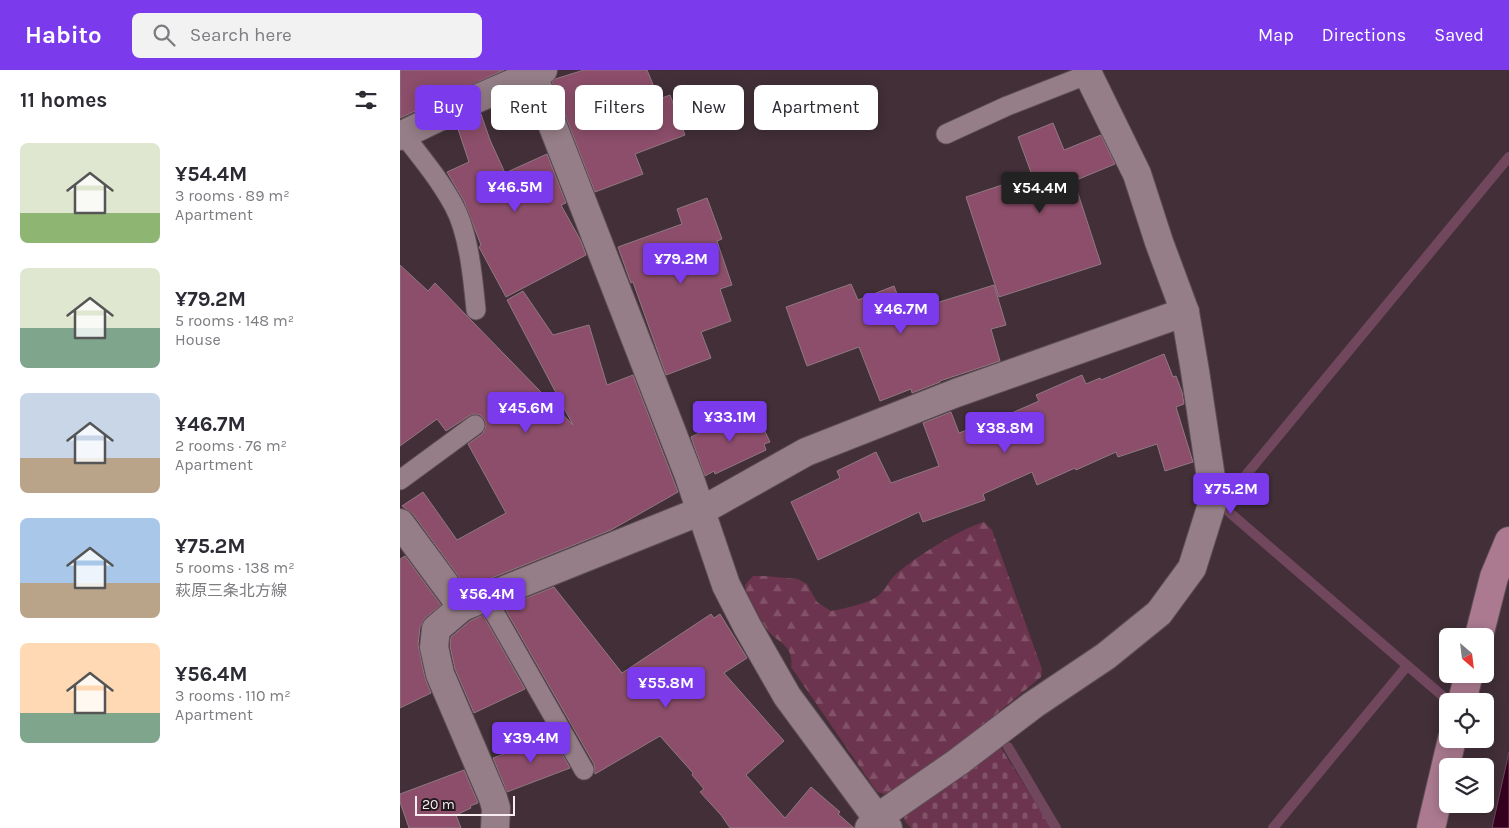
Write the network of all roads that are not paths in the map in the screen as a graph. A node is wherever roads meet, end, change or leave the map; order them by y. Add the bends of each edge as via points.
1 (535, 71) edge
2 (1093, 71) edge
3 (946, 134) dead end
4 (401, 135) edge
5 (476, 310) dead end
6 (1185, 312) junction
7 (475, 425) dead end
8 (400, 480) edge
9 (701, 511) junction
10 (400, 524) edge
11 (1509, 541) edge
12 (474, 602) junction
13 (1480, 628) edge
14 (1450, 748) edge
15 (584, 770) dead end
16 (878, 824) edge
17 (495, 828) edge
18 (1431, 828) edge

1 - 4 street
1 - 9 street
2 - 3 lane
2 - 6 street via 1137,174
4 - 5 lane via 434,174 455,207 467,246
6 - 9 street via 956,393 806,452
6 - 16 street via 1214,498 1192,568 1159,613 1106,656 1033,704
7 - 8 lane
9 - 12 street
9 - 16 street via 726,585 782,688
10 - 12 street
11 - 13 main road via 1494,577
12 - 15 lane
12 - 17 street via 436,629 434,647 440,674 494,798
14 - 18 main road

